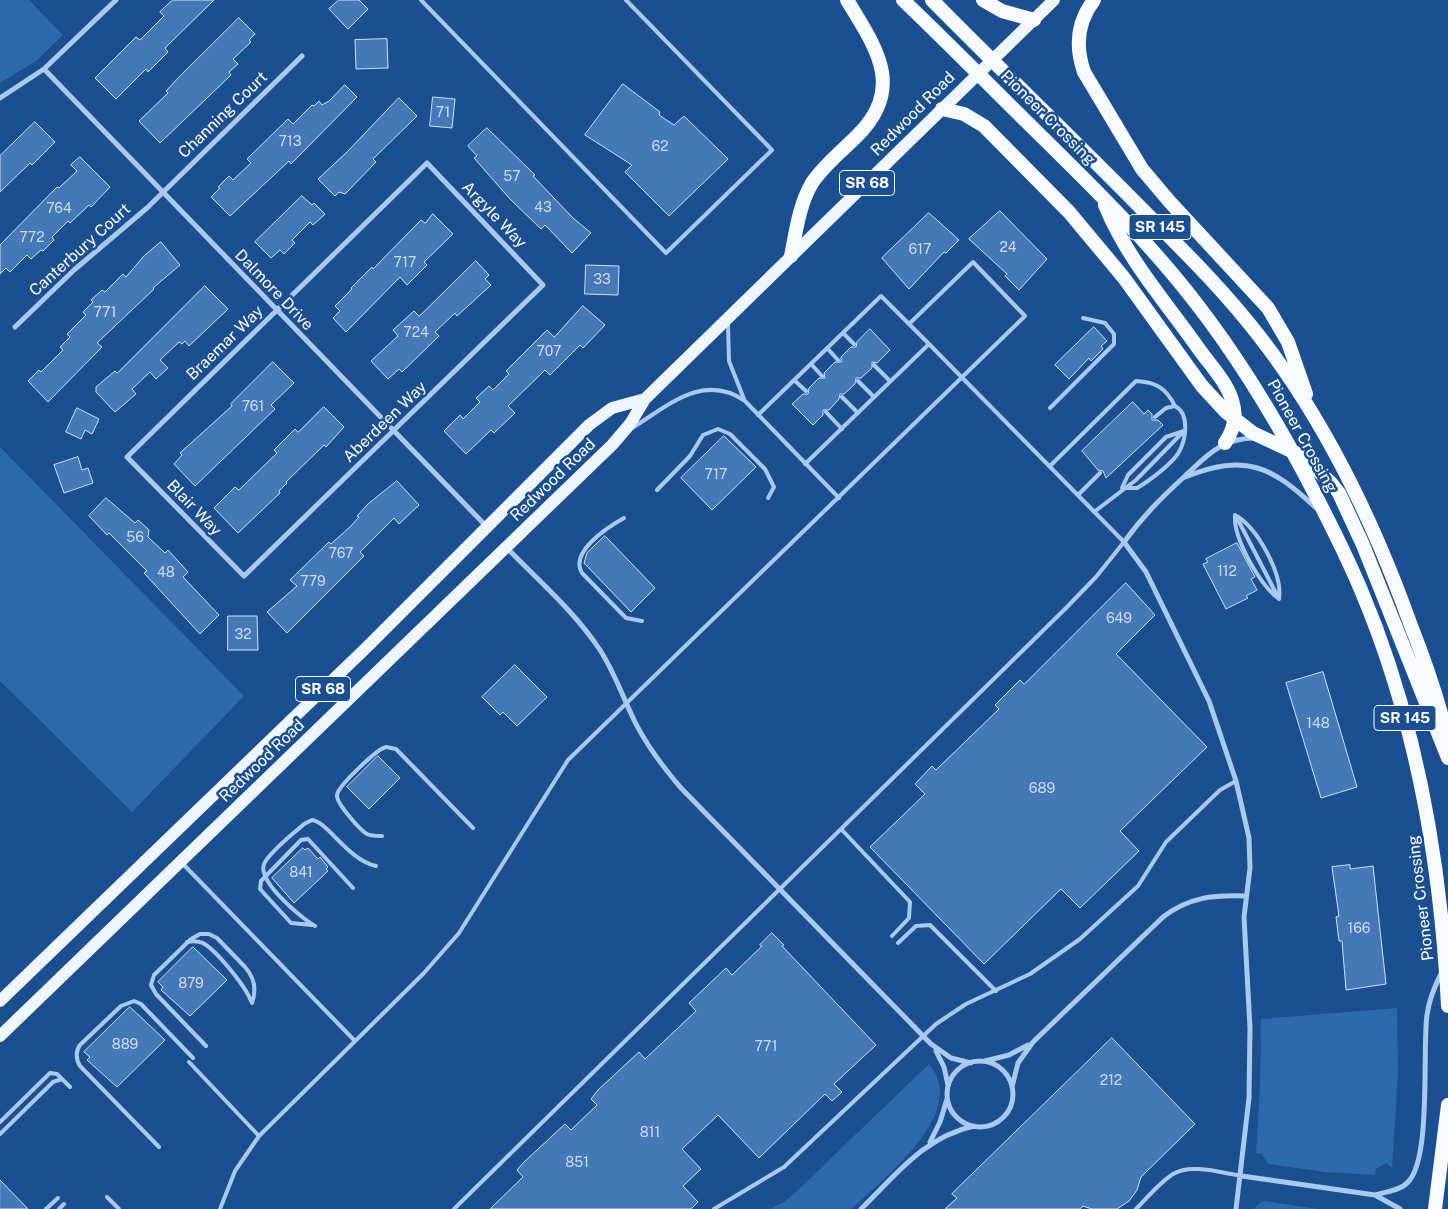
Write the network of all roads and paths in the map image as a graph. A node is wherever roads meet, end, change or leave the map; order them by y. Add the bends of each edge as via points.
1 (116, 0) edge
2 (421, 0) edge
3 (626, 0) edge
4 (847, 0) edge
5 (903, 0) edge
6 (932, 0) edge
7 (983, 0) edge
8 (1054, 0) edge
9 (1094, 0) edge
10 (1034, 20) junction
11 (302, 56) dead end
12 (993, 59) junction
13 (44, 70) junction
14 (978, 73) junction
15 (0, 98) edge
16 (942, 109) junction
17 (427, 163) joint
18 (162, 193) junction
19 (1101, 195) junction
20 (791, 256) junction
21 (543, 285) joint
22 (276, 310) junction
23 (729, 317) junction
24 (1083, 318) dead end
25 (909, 324) junction
26 (15, 327) dead end
27 (843, 333) junction
28 (854, 344) dead end
29 (929, 344) junction
30 (827, 348) junction
31 (838, 360) dead end
32 (811, 364) junction
33 (874, 365) dead end
34 (822, 376) dead end
35 (963, 377) junction
36 (794, 380) junction
37 (858, 381) dead end
38 (890, 381) junction
39 (806, 391) dead end
40 (842, 397) dead end
41 (874, 397) junction
42 (645, 399) junction
43 (744, 401) junction
44 (1175, 406) junction
45 (1050, 408) dead end
46 (1310, 409) junction
47 (826, 412) dead end
48 (858, 413) junction
49 (758, 415) junction
50 (1155, 417) dead end
51 (1234, 420) junction
52 (842, 429) junction
53 (393, 431) junction
54 (1184, 431) junction
55 (622, 434) junction
56 (1268, 441) junction
57 (1224, 443) junction
58 (1291, 450) junction
59 (127, 457) joint
60 (805, 464) junction
61 (1050, 466) junction
62 (1100, 473) dead end
63 (1183, 478) junction
64 (1122, 488) junction
65 (657, 490) dead end
66 (1078, 495) junction
67 (768, 498) dead end
68 (838, 498) junction
69 (1094, 512) junction
70 (1235, 515) junction
71 (624, 518) dead end
72 (1330, 522) junction
73 (487, 527) junction
74 (1124, 542) junction
75 (507, 548) junction
76 (244, 576) joint
77 (1279, 599) junction
78 (642, 620) dead end
79 (627, 704) junction
80 (1448, 741) edge
81 (1448, 758) edge
82 (1236, 781) junction
83 (473, 828) dead end
84 (842, 830) junction
85 (382, 836) dead end
86 (181, 862) junction
87 (376, 866) dead end
88 (265, 878) junction
89 (353, 888) dead end
90 (780, 890) junction
91 (1245, 896) junction
92 (892, 936) dead end
93 (187, 942) junction
94 (898, 943) dead end
95 (1446, 966) junction
96 (996, 992) junction
97 (0, 1001) edge
98 (1448, 1006) edge
99 (922, 1035) junction
100 (0, 1036) edge
101 (355, 1041) junction
102 (1033, 1042) junction
103 (931, 1044) junction
104 (206, 1046) dead end
105 (193, 1058) dead end
106 (981, 1061) junction
107 (189, 1062) dead end
108 (971, 1063) junction
109 (62, 1079) junction
110 (70, 1087) dead end
111 (948, 1087) junction
112 (1012, 1087) junction
113 (948, 1096) junction
114 (1448, 1106) edge
115 (0, 1122) edge
116 (974, 1126) junction
117 (0, 1134) edge
118 (259, 1136) junction
119 (929, 1144) junction
120 (159, 1146) dead end
121 (1242, 1176) junction
122 (1375, 1195) junction
123 (106, 1197) dead end
124 (58, 1198) dead end
125 (64, 1204) dead end
126 (46, 1209) edge
127 (58, 1209) edge
128 (118, 1209) edge
129 (220, 1209) edge
130 (454, 1209) edge
131 (714, 1209) edge
132 (861, 1209) edge
133 (1136, 1209) edge
134 (1236, 1209) edge
135 (1400, 1209) edge
136 (1435, 1209) edge

1 - 13 street
2 - 3 lane via 666,253 772,150
4 - 20 highway via 881,63 884,82 881,100 872,119 813,183 801,208
5 - 14 highway, Pioneer Crossing / SR 145
6 - 12 highway, Pioneer Crossing / SR 145
7 - 10 highway via 1002,11
8 - 10 main road, Redwood Road / SR 68
9 - 46 highway via 1078,37 1084,72 1130,151 1151,180 1278,322 1296,363
10 - 12 main road, Redwood Road / SR 68
11 - 18 street, Channing Court
12 - 14 main road, Redwood Road / SR 68
12 - 46 highway, Pioneer Crossing / SR 145 via 1209,276 1263,340
13 - 15 street
13 - 18 street, Dalmore Drive
14 - 16 main road, Redwood Road / SR 68
14 - 19 highway, Pioneer Crossing / SR 145
16 - 20 main road, Redwood Road / SR 68
16 - 51 highway via 964,114 984,126 1046,188 1124,278 1208,393
17 - 21 street, Argyle Way
17 - 22 street, Braemar Way
18 - 22 street, Dalmore Drive
18 - 26 street, Canterbury Court
19 - 51 highway via 1117,232 1139,269 1226,388 1234,404
19 - 58 highway, Pioneer Crossing / SR 145 via 1164,263 1222,338 1264,401
20 - 23 main road, Redwood Road / SR 68
21 - 53 street, Aberdeen Way
22 - 53 street, Dalmore Drive
22 - 59 street, Braemar Way
23 - 42 main road, Redwood Road / SR 68
23 - 43 lane via 729,361
24 - 45 lane via 1105,323 1114,334 1114,344
25 - 27 lane via 881,296
25 - 29 lane
25 - 35 lane via 973,262 1025,316
27 - 28 lane
27 - 30 lane
29 - 35 lane
29 - 38 lane
30 - 31 lane
30 - 32 lane
32 - 34 lane
32 - 36 lane
33 - 38 lane
35 - 61 lane
35 - 68 lane
36 - 39 lane
36 - 49 lane
37 - 41 lane
38 - 41 lane
40 - 48 lane
41 - 48 lane
42 - 55 main road, Redwood Road / SR 68
42 - 73 main road, Redwood Road / SR 68 via 623,404 600,416
43 - 49 lane
43 - 55 lane via 721,390 697,391
44 - 50 lane via 1166,408
44 - 54 lane via 1185,415
44 - 61 lane via 1161,387 1136,381
46 - 80 highway, Pioneer Crossing / SR 145 via 1344,469 1382,549 1417,642
47 - 52 lane
48 - 52 lane
49 - 60 lane
51 - 56 highway
51 - 57 highway
52 - 60 lane
53 - 73 street, Dalmore Drive
53 - 76 street, Aberdeen Way
54 - 64 lane via 1136,480
54 - 64 lane via 1166,437 1128,475
54 - 64 lane via 1179,452 1152,478 1137,488
55 - 75 main road, Redwood Road / SR 68
56 - 57 street via 1242,438
56 - 58 highway
57 - 63 street via 1203,457
58 - 72 highway, Pioneer Crossing / SR 145
58 - 81 highway via 1322,473 1339,493 1363,544
59 - 76 street, Blair Way
60 - 68 lane
61 - 66 lane
62 - 66 lane
63 - 72 street via 1233,465 1262,468 1281,478
63 - 74 street via 1161,497
64 - 69 lane
65 - 67 lane via 690,456 703,435 718,429 730,434 770,475 774,487
66 - 69 lane
68 - 79 lane
69 - 74 lane
70 - 77 lane
70 - 77 lane via 1237,535 1264,584
70 - 77 lane via 1252,529 1261,544 1278,577
71 - 78 lane via 609,526 583,551 579,566 582,574 626,618
72 - 95 highway, Pioneer Crossing / SR 145 via 1378,634 1415,755 1437,871
73 - 97 main road, Redwood Road / SR 68
74 - 82 street via 1146,572 1209,701
74 - 84 lane via 1087,587
75 - 79 street via 588,635 610,667
75 - 86 main road, Redwood Road / SR 68
79 - 90 street via 643,737 666,770
79 - 101 lane via 587,740 560,771 482,901 459,933
82 - 91 street via 1250,838 1250,868
82 - 96 lane via 1220,790 1166,842 1138,886 1100,922 1046,964
83 - 85 lane via 396,749 386,747 377,751 340,788 336,798 366,834
84 - 90 lane
84 - 92 lane via 910,902 909,918
86 - 100 main road, Redwood Road / SR 68
86 - 101 lane
87 - 88 lane via 356,858 320,823 312,820 265,862
88 - 88 lane via 260,885 261,891 291,923 315,926 303,920
88 - 89 lane via 299,842 308,839
90 - 99 street
90 - 130 lane
91 - 102 street via 1206,896 1174,909
91 - 121 street via 1250,1060
93 - 93 lane via 197,941 208,947 242,983 252,1003 255,986 250,972 217,938 200,934
93 - 104 lane via 154,975 151,985
94 - 96 lane via 916,926 930,925
95 - 98 highway, Pioneer Crossing / SR 145
95 - 122 street via 1427,1014 1423,1112 1416,1171 1403,1186
96 - 99 lane via 950,1013
99 - 103 street
99 - 131 lane via 784,1167
101 - 118 lane
102 - 106 street via 1009,1055
102 - 112 street via 1018,1063
103 - 108 street via 951,1058
103 - 111 street via 944,1067
105 - 120 lane via 142,1004 134,1001 121,1006 80,1045 77,1052 80,1066
106 - 108 street
106 - 112 street via 1001,1069
107 - 118 lane
108 - 111 street via 956,1072
109 - 110 lane
109 - 115 lane via 50,1073
109 - 117 lane via 53,1082
111 - 113 street
112 - 116 street via 1012,1103 1004,1117 990,1125
113 - 116 street via 956,1116
113 - 119 street
114 - 136 highway
116 - 119 street via 952,1132
118 - 129 lane via 235,1171
119 - 132 street
121 - 122 street
121 - 133 lane via 1193,1169 1178,1171
121 - 134 street
122 - 135 street
123 - 128 lane
124 - 126 lane
125 - 127 lane

